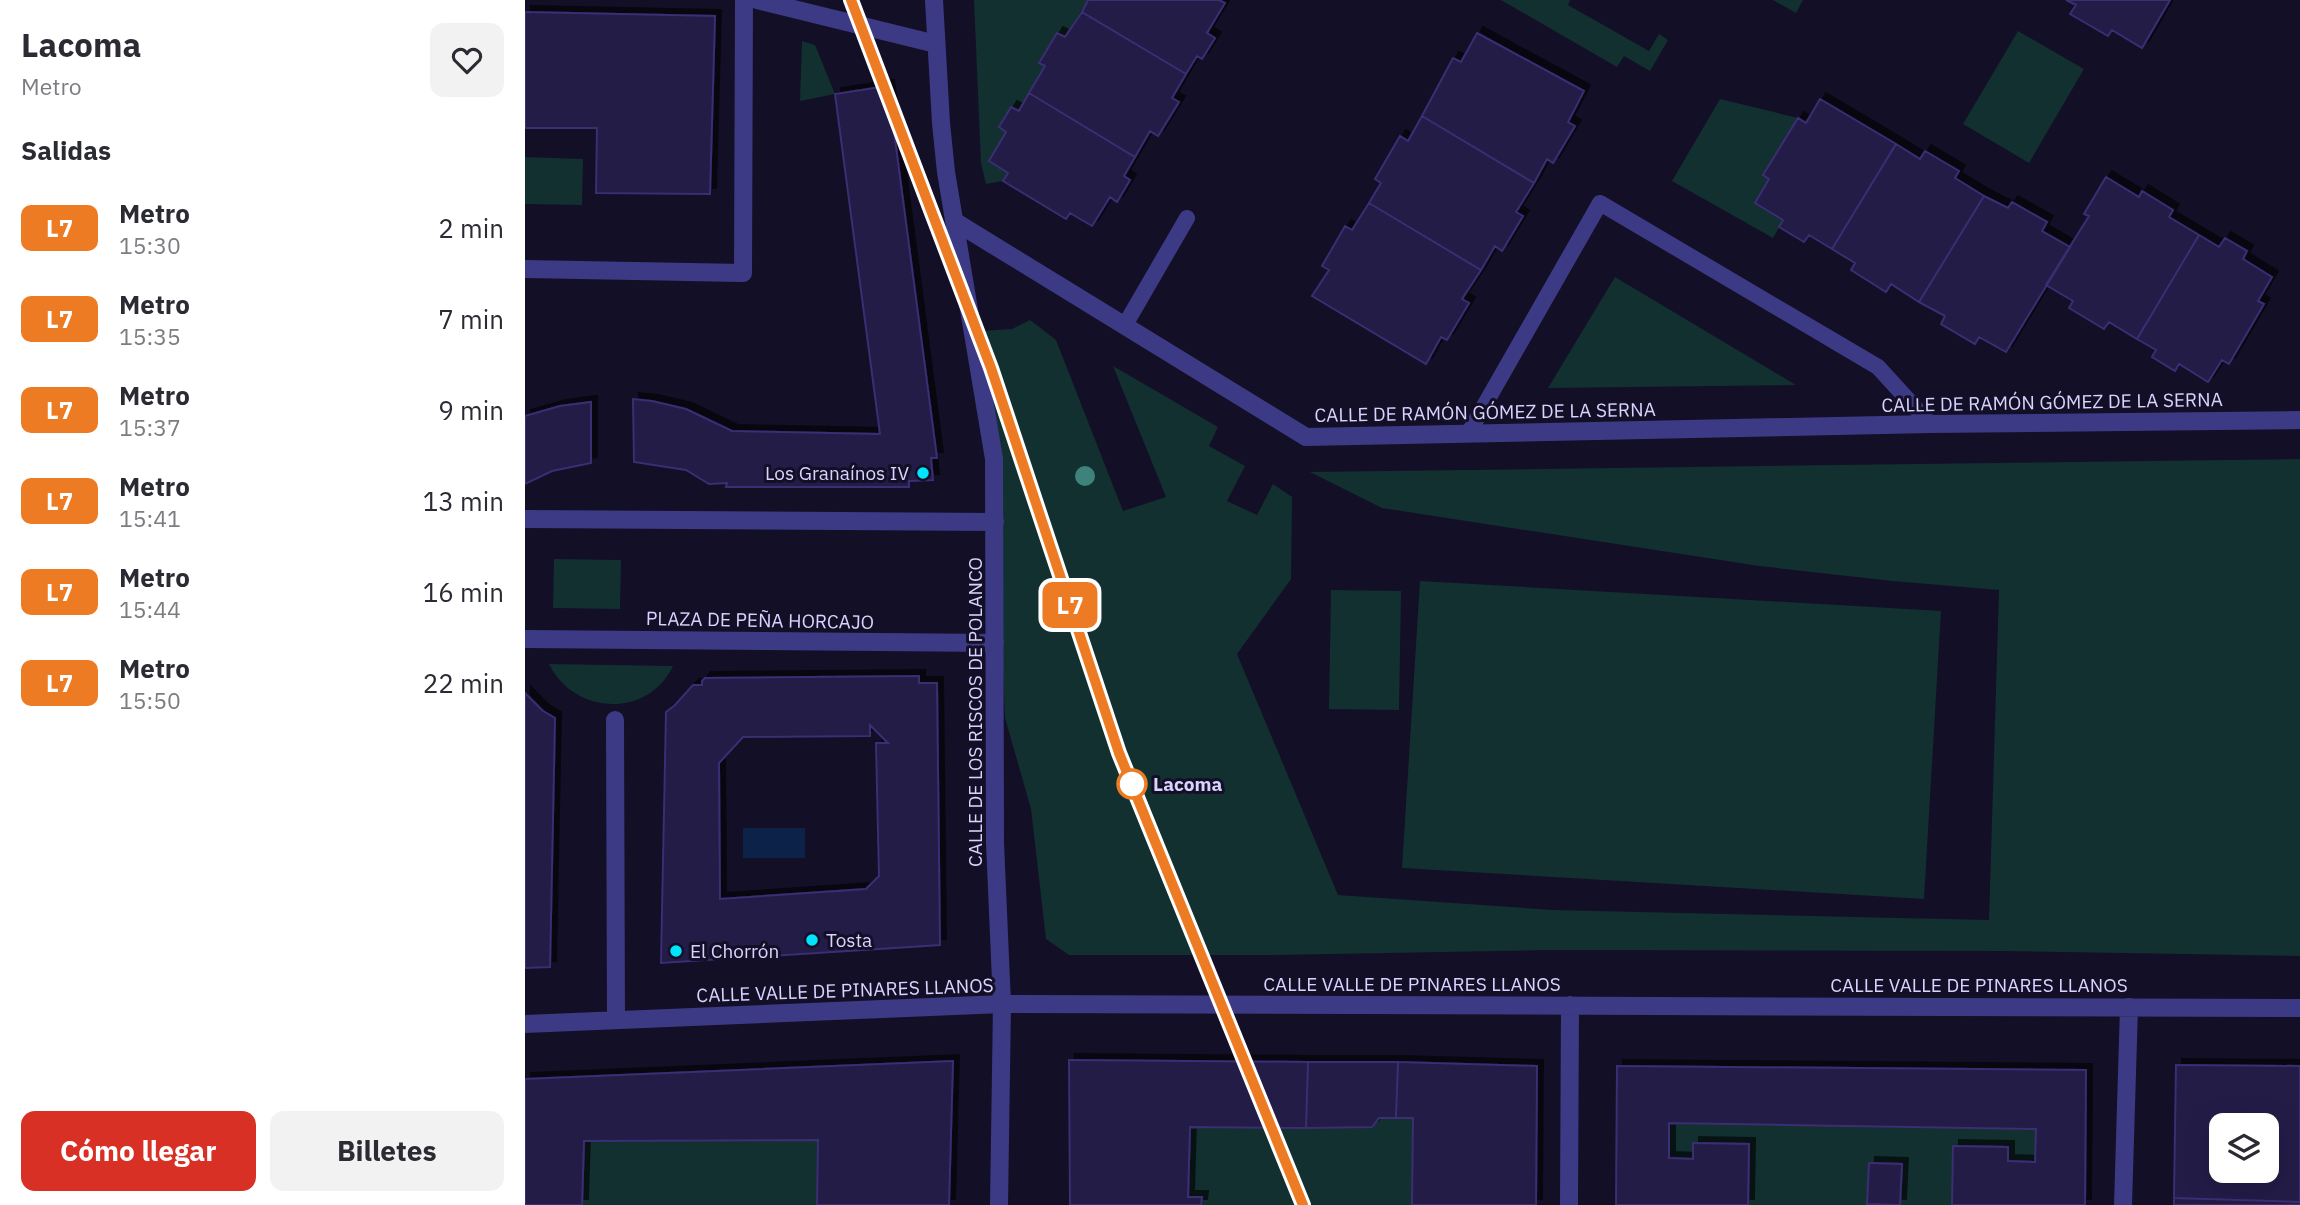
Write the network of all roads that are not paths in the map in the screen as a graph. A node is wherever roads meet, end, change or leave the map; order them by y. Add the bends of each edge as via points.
1 (744, 0) edge
2 (757, 0) edge
3 (934, 0) edge
4 (936, 44) junction
5 (1187, 218) dead end
6 (954, 221) junction
7 (525, 269) edge
8 (1125, 325) junction
9 (2300, 420) edge
10 (1930, 424) junction
11 (1468, 434) junction
12 (525, 519) edge
13 (995, 522) junction
14 (525, 639) edge
15 (995, 643) junction
16 (615, 720) dead end
17 (1002, 1004) junction
18 (1570, 1005) junction
19 (2129, 1007) junction
20 (2300, 1008) edge
21 (616, 1020) junction
22 (525, 1024) edge
23 (999, 1205) edge
24 (1569, 1205) edge
25 (2123, 1205) edge

1 - 7 street via 743,273
2 - 4 street
3 - 4 street
4 - 6 street
5 - 8 lane
6 - 8 street, CALLE DE RAMÓN GÓMEZ DE LA SERNA
6 - 13 street, CALLE DE LOS RISCOS DE POLANCO via 994,459
8 - 11 street, CALLE DE RAMÓN GÓMEZ DE LA SERNA via 1306,436
9 - 10 street, CALLE DE RAMÓN GÓMEZ DE LA SERNA
10 - 11 street, CALLE DE RAMÓN GÓMEZ DE LA SERNA
10 - 11 lane via 1878,367 1600,203
12 - 13 street
13 - 15 street, CALLE DE LOS RISCOS DE POLANCO
14 - 15 street, PLAZA DE PEÑA HORCAJO
15 - 17 street, CALLE DE LOS RISCOS DE POLANCO via 995,843
16 - 21 street
17 - 18 street, CALLE VALLE DE PINARES LLANOS
17 - 21 street, CALLE VALLE DE PINARES LLANOS
17 - 23 street, CALLE DE LOS RISCOS DE POLANCO
18 - 19 street, CALLE VALLE DE PINARES LLANOS
18 - 24 street
19 - 20 street, CALLE VALLE DE PINARES LLANOS
19 - 25 street
21 - 22 street, CALLE VALLE DE PINARES LLANOS

